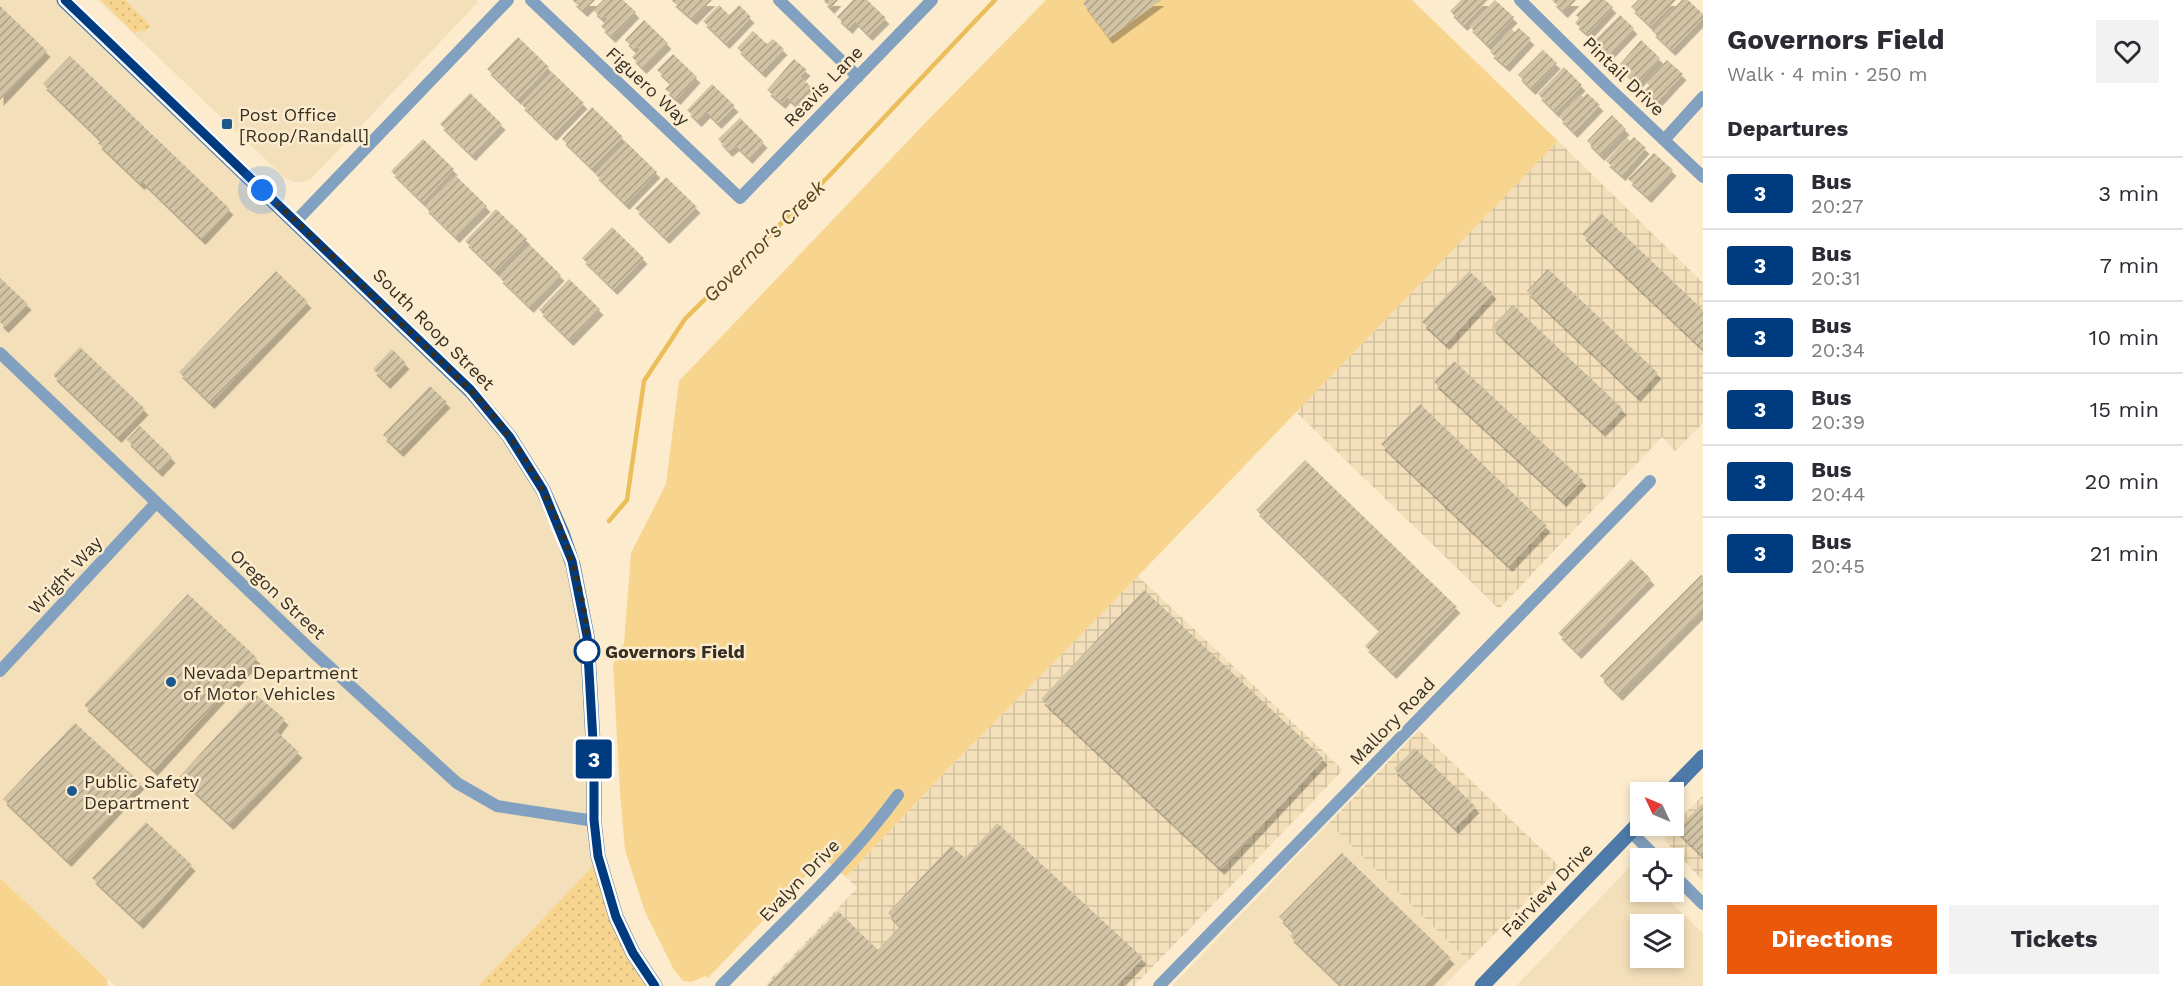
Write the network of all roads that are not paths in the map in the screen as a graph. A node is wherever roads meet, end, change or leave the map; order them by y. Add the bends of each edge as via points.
1 (64, 0) edge
2 (508, 0) edge
3 (531, 0) edge
4 (779, 0) edge
5 (932, 0) edge
6 (1520, 0) edge
7 (858, 77) junction
8 (1703, 97) edge
9 (1664, 141) junction
10 (1703, 177) edge
11 (740, 198) joint
12 (296, 221) junction
13 (0, 353) edge
14 (1650, 480) dead end
15 (156, 503) junction
16 (0, 671) edge
17 (1703, 757) edge
18 (1679, 782) edge
19 (898, 795) dead end
20 (594, 820) junction
21 (1630, 833) edge
22 (1684, 885) edge
23 (1703, 904) edge
24 (655, 986) edge
25 (721, 986) edge
26 (1159, 986) edge
27 (1482, 986) edge

1 - 12 street, South Roop Street
2 - 12 street
3 - 11 street, Figuero Way
4 - 7 street
5 - 7 street, Reavis Lane
6 - 9 street, Pintail Drive
7 - 11 street, Reavis Lane
8 - 9 street
9 - 10 street, Pintail Drive
12 - 20 street, South Roop Street via 471,390 509,436 543,490 572,561 587,636
13 - 15 street, Oregon Street
14 - 26 street, Mallory Road
15 - 16 street, Wright Way
15 - 20 street, Oregon Street via 457,783 497,806
17 - 18 street
19 - 25 street, Evalyn Drive via 822,884
20 - 24 street, South Roop Street via 598,856 616,917
21 - 27 street, Fairview Drive
22 - 23 street

